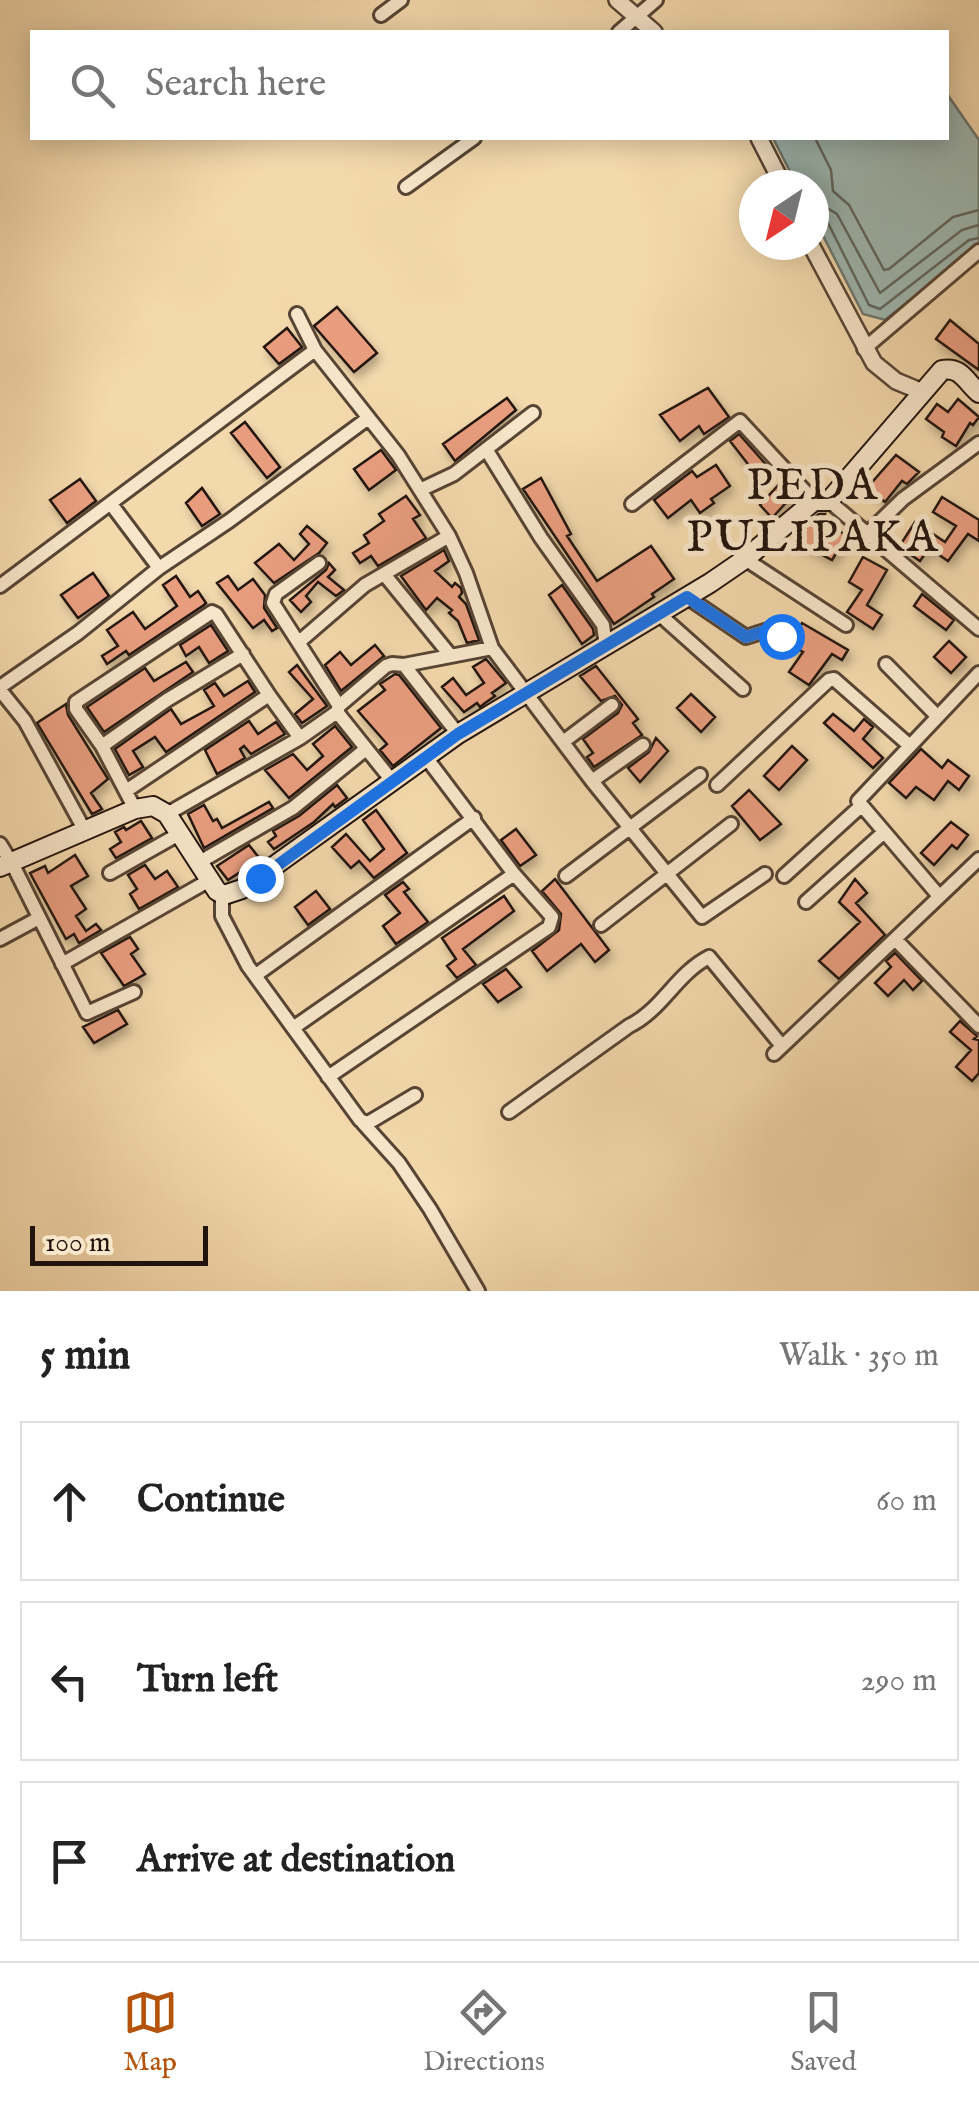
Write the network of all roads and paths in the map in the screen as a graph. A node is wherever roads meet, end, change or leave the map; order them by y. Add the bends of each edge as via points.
1 (401, 0) edge
2 (617, 0) edge
3 (656, 0) edge
4 (381, 15) dead end
5 (635, 16) junction
6 (621, 30) edge
7 (652, 30) edge
8 (471, 140) edge
9 (759, 140) edge
10 (775, 170) edge
11 (406, 187) dead end
12 (979, 251) edge
13 (819, 260) edge
14 (297, 314) dead end
15 (864, 349) junction
16 (316, 350) junction
17 (978, 390) edge
18 (920, 391) junction
19 (533, 413) dead end
20 (367, 419) junction
21 (979, 443) edge
22 (486, 449) junction
23 (420, 490) junction
24 (821, 501) junction
25 (111, 504) junction
26 (632, 504) dead end
27 (866, 535) junction
28 (449, 536) junction
29 (745, 558) junction
30 (319, 563) dead end
31 (159, 568) junction
32 (384, 574) junction
33 (0, 586) edge
34 (687, 597) junction
35 (660, 614) junction
36 (846, 625) dead end
37 (979, 630) edge
38 (781, 636) dead end
39 (299, 642) junction
40 (606, 646) junction
41 (492, 648) junction
42 (243, 654) junction
43 (450, 655) junction
44 (886, 664) dead end
45 (404, 665) junction
46 (979, 673) edge
47 (743, 688) dead end
48 (0, 689) edge
49 (269, 695) junction
50 (526, 696) junction
51 (612, 705) dead end
52 (338, 709) junction
53 (937, 716) junction
54 (458, 734) junction
55 (300, 738) junction
56 (563, 742) junction
57 (102, 746) junction
58 (643, 746) dead end
59 (910, 746) junction
60 (366, 749) junction
61 (426, 756) junction
62 (700, 775) dead end
63 (592, 781) junction
64 (393, 782) junction
65 (717, 785) dead end
66 (126, 790) junction
67 (861, 806) junction
68 (135, 810) junction
69 (167, 814) junction
70 (474, 818) junction
71 (731, 824) dead end
72 (630, 828) junction
73 (85, 831) junction
74 (883, 833) junction
75 (180, 834) junction
76 (0, 844) edge
77 (979, 859) edge
78 (8, 864) edge
79 (198, 864) junction
80 (968, 870) junction
81 (110, 872) dead end
82 (514, 874) junction
83 (668, 874) junction
84 (765, 874) dead end
85 (566, 876) dead end
86 (784, 876) dead end
87 (979, 884) edge
88 (215, 887) junction
89 (939, 896) junction
90 (806, 902) dead end
91 (39, 918) junction
92 (601, 925) dead end
93 (0, 939) edge
94 (895, 939) junction
95 (62, 964) junction
96 (256, 975) junction
97 (134, 992) dead end
98 (979, 1026) edge
99 (293, 1028) junction
100 (328, 1077) junction
101 (415, 1096) dead end
102 (509, 1112) dead end
103 (363, 1123) junction
104 (478, 1291) edge

1 - 4 street
2 - 5 street
3 - 5 street
5 - 6 street
5 - 7 street
8 - 11 street
9 - 10 street
12 - 15 street
13 - 15 street
14 - 16 street
15 - 18 street via 896,381
16 - 20 street
16 - 25 street
17 - 18 main road via 951,368
18 - 24 main road
19 - 22 street
20 - 23 street
20 - 31 street
21 - 27 street
22 - 23 street
22 - 40 street via 603,625
23 - 28 street
24 - 26 street via 740,421
24 - 27 street
24 - 29 main road
25 - 31 street
25 - 33 street
27 - 37 street
28 - 32 street
28 - 41 street
29 - 34 main road
29 - 36 street
30 - 39 street via 272,599
31 - 48 street
32 - 39 street
32 - 43 street
34 - 35 main road
34 - 38 street via 746,637 768,630
35 - 40 main road
35 - 47 street
39 - 52 street
40 - 50 main road
41 - 43 street
41 - 50 street
42 - 49 street
42 - 57 street
42 - 57 street via 212,612 79,699 76,709
43 - 45 street
44 - 53 street
45 - 52 street via 386,666
45 - 54 street
46 - 53 street
48 - 73 street via 26,720
49 - 55 street
49 - 66 street
50 - 54 main road
50 - 56 street
51 - 56 street
52 - 55 street
52 - 60 street
53 - 59 street
54 - 61 main road
55 - 69 street
56 - 63 street
57 - 66 street
58 - 63 street
59 - 65 street via 834,679
59 - 67 street via 861,795
60 - 64 street
60 - 79 street via 293,808
61 - 64 main road
61 - 70 street
62 - 72 street
63 - 72 street
64 - 88 main road via 252,884 233,894
66 - 68 street
67 - 74 street
67 - 86 street
68 - 69 main road via 153,806
68 - 73 main road
69 - 75 main road
70 - 82 street
70 - 96 street
71 - 83 street
72 - 83 street
72 - 85 street
73 - 78 main road
74 - 89 street
74 - 90 street
75 - 79 main road
75 - 81 street
76 - 78 street
77 - 80 street
78 - 91 street
79 - 88 main road
80 - 87 street
80 - 89 street
82 - 99 street
82 - 100 street via 552,917 550,927
83 - 84 street via 702,916
83 - 92 street
88 - 95 street
88 - 96 street via 222,916
89 - 94 street
91 - 93 street
91 - 95 street
94 - 98 street
94 - 102 street via 778,1050 709,956 648,1017
95 - 97 street via 87,1013
96 - 99 street
99 - 100 street
100 - 103 street
101 - 103 street
103 - 104 street via 430,1209

